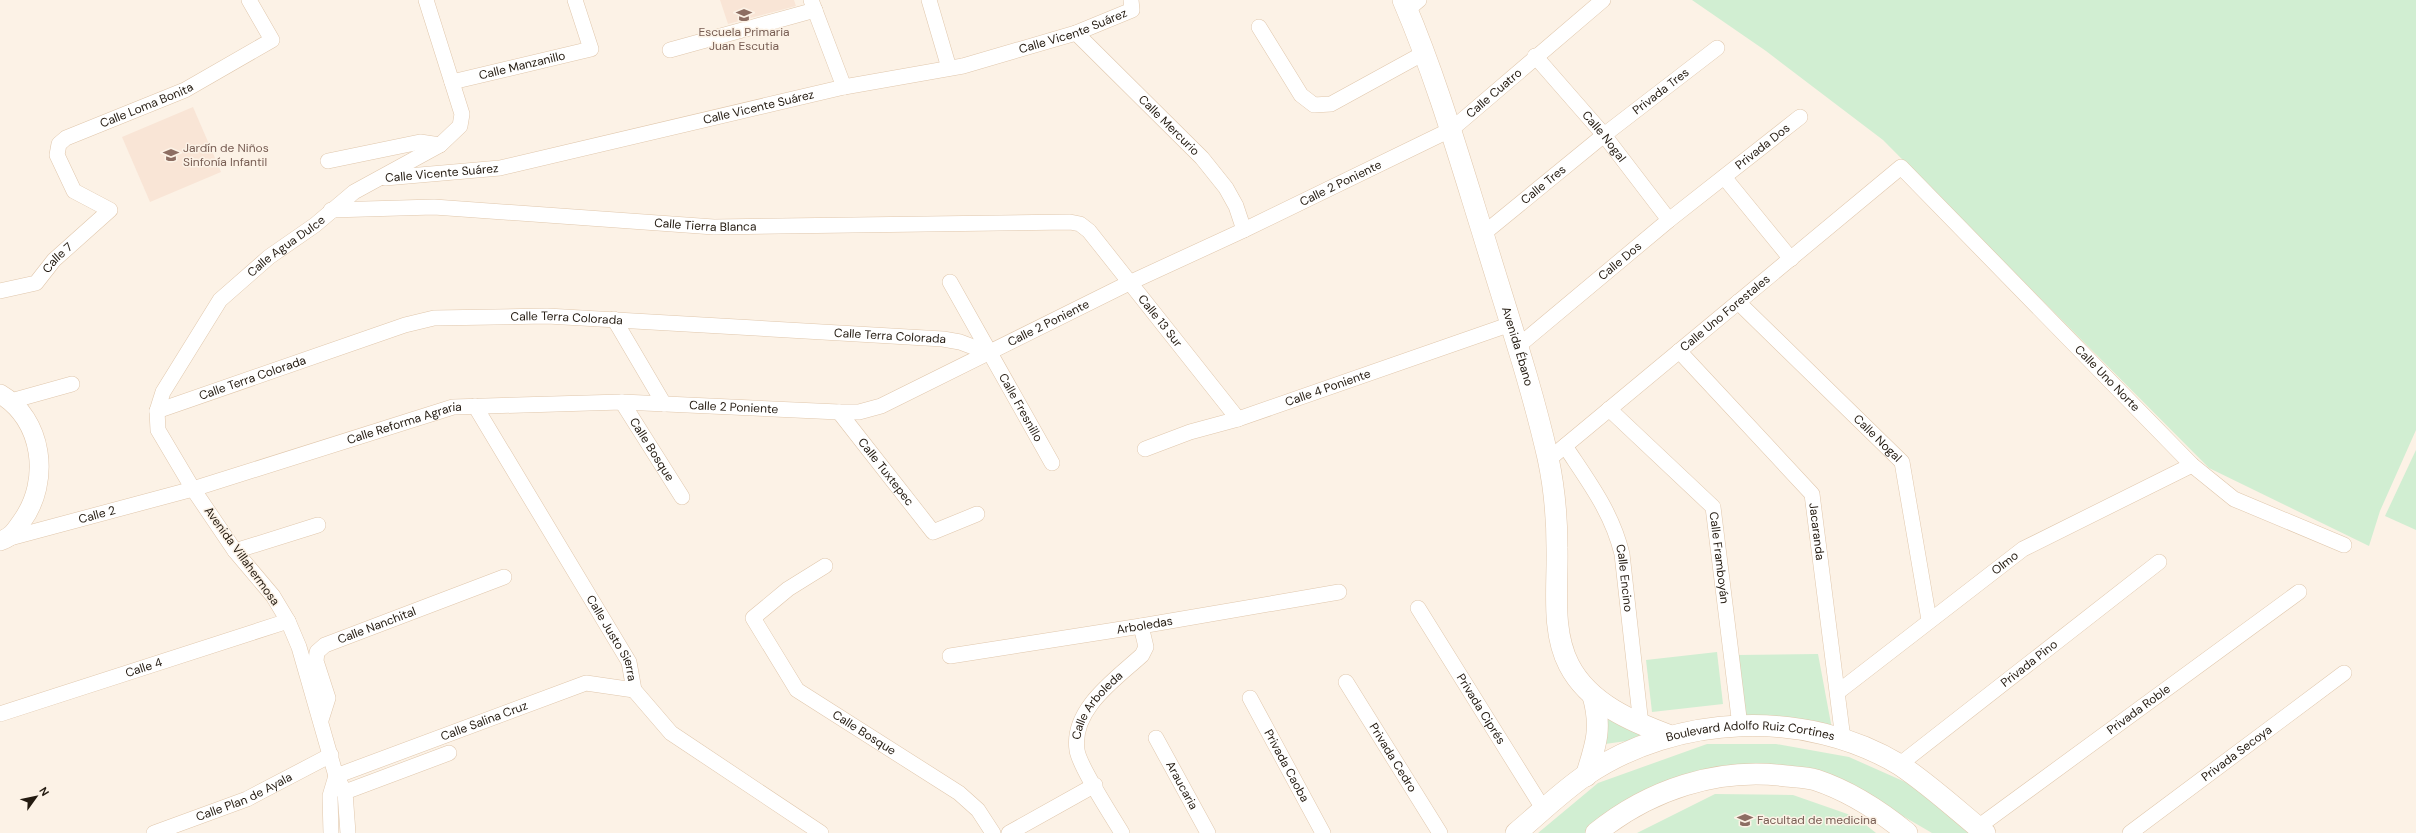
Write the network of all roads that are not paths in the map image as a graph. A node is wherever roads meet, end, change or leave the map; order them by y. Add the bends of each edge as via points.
1 (249, 0) edge
2 (426, 0) edge
3 (575, 0) edge
4 (929, 0) edge
5 (1603, 0) edge
6 (1410, 3) edge
7 (813, 5) edge
8 (1132, 5) edge
9 (1259, 27) dead end
10 (1076, 33) junction
11 (1717, 48) dead end
12 (670, 50) dead end
13 (1424, 53) junction
14 (1535, 56) junction
15 (949, 68) junction
16 (452, 82) junction
17 (844, 87) junction
18 (1800, 117) dead end
19 (1452, 129) junction
20 (1604, 135) junction
21 (440, 145) junction
22 (328, 161) dead end
23 (1901, 167) joint
24 (1724, 177) junction
25 (378, 179) junction
26 (110, 210) joint
27 (331, 210) junction
28 (1669, 220) junction
29 (1080, 224) joint
30 (1244, 230) junction
31 (1483, 234) junction
32 (1791, 259) junction
33 (950, 282) dead end
34 (1130, 283) junction
35 (0, 291) edge
36 (1738, 302) junction
37 (614, 319) junction
38 (1511, 324) junction
39 (1517, 347) junction
40 (1679, 351) junction
41 (989, 354) junction
42 (72, 384) dead end
43 (6, 397) edge
44 (622, 402) junction
45 (664, 404) junction
46 (475, 406) junction
47 (1609, 410) junction
48 (157, 411) junction
49 (839, 412) junction
50 (1238, 419) junction
51 (1565, 446) junction
52 (1145, 449) dead end
53 (1548, 460) junction
54 (1052, 463) dead end
55 (2192, 465) junction
56 (193, 489) junction
57 (682, 498) dead end
58 (977, 514) dead end
59 (318, 525) dead end
60 (5, 539) edge
61 (2344, 545) dead end
62 (235, 551) junction
63 (2159, 562) dead end
64 (825, 566) dead end
65 (504, 578) dead end
66 (1339, 592) dead end
67 (2300, 592) dead end
68 (1418, 608) dead end
69 (1929, 620) junction
70 (288, 621) junction
71 (1141, 626) junction
72 (950, 656) dead end
73 (2344, 673) dead end
74 (1346, 682) dead end
75 (634, 690) junction
76 (1838, 692) junction
77 (1593, 696) junction
78 (1250, 698) dead end
79 (0, 714) edge
80 (321, 720) junction
81 (1641, 725) junction
82 (1740, 726) junction
83 (1671, 736) junction
84 (1156, 738) dead end
85 (1843, 739) junction
86 (450, 753) dead end
87 (331, 755) junction
88 (1899, 765) junction
89 (336, 776) junction
90 (1586, 776) junction
91 (1095, 785) junction
92 (345, 792) junction
93 (1544, 810) junction
94 (1982, 830) edge
95 (154, 833) edge
96 (331, 833) edge
97 (348, 833) edge
98 (821, 833) edge
99 (993, 833) edge
100 (1009, 833) edge
101 (1122, 833) edge
102 (1208, 833) edge
103 (1324, 833) edge
104 (1440, 833) edge
105 (1516, 833) edge
106 (1596, 833) edge
107 (1907, 833) edge
108 (2130, 833) edge

1 - 26 street, Calle Loma Bonita via 272,40 184,90 66,138 59,144 57,156 74,191
2 - 16 street
3 - 16 street, Calle Manzanillo via 591,49
4 - 15 street
5 - 14 street, Calle Cuatro
6 - 13 main road, Avenida Ébano
7 - 12 street
7 - 17 street
8 - 10 street, Calle Vicente Suárez
9 - 13 street via 1301,95 1314,105 1331,104
10 - 15 street, Calle Vicente Suárez
10 - 30 street, Calle Mercurio via 1202,158 1226,188 1236,206
11 - 20 street, Privada Tres
13 - 19 main road, Avenida Ébano
14 - 19 street, Calle Cuatro
14 - 20 street, Calle Nogal
15 - 17 street, Calle Vicente Suárez
16 - 21 street, Calle Agua Dulce via 462,114 460,126
17 - 25 street, Calle Vicente Suárez via 500,168
18 - 24 street, Privada Dos
19 - 30 street, Calle 2 Poniente
19 - 31 main road, Avenida Ébano
20 - 28 street, Calle Nogal
20 - 31 street, Calle Tres
21 - 22 street via 420,142
21 - 25 street, Calle Agua Dulce
23 - 32 street, Calle Uno Forestales
23 - 55 street, Calle Uno Norte
24 - 28 street, Calle Dos
24 - 32 street
25 - 27 street, Calle Agua Dulce via 354,192
26 - 35 street, Calle 7 via 54,260 36,283
27 - 29 street, Calle Tierra Blanca via 434,207 714,227 1070,222
27 - 48 street, Calle Agua Dulce via 315,225 269,257 220,300 163,392
28 - 39 street, Calle Dos
29 - 34 street, Calle 13 Sur via 1089,231
30 - 34 street, Calle 2 Poniente
31 - 38 main road, Avenida Ébano
32 - 36 street, Calle Uno Forestales
33 - 41 street, Calle Fresnillo
34 - 41 street, Calle 2 Poniente
34 - 50 street, Calle 13 Sur
36 - 40 street, Calle Uno Forestales
36 - 69 street, Calle Nogal via 1902,462
37 - 41 street, Calle Terra Colorada via 943,339 960,342
37 - 45 street
37 - 48 street, Calle Terra Colorada via 547,316 434,318 406,325
38 - 39 main road, Avenida Ébano
38 - 50 street, Calle 4 Poniente
39 - 53 main road, Avenida Ébano
40 - 47 street, Calle Uno Forestales
40 - 76 street, Jacaranda via 1812,494
41 - 49 street, Calle 2 Poniente via 881,406 859,412
41 - 54 street, Calle Fresnillo
42 - 43 street
43 - 60 street via 28,421 36,440 40,461 37,485 29,512
44 - 45 street, Calle 2 Poniente
44 - 46 street, Calle Reforma Agraria
44 - 57 street, Calle Bosque
45 - 49 street, Calle 2 Poniente
46 - 56 street, Calle Reforma Agraria via 453,407
46 - 75 street, Calle Justo Sierra via 629,662
47 - 51 street, Calle Uno Forestales
47 - 82 street, Calle Framboyán via 1713,507
48 - 56 street, Avenida Villahermosa via 158,430
49 - 58 street, Calle Tuxtepec via 933,532
50 - 52 street, Calle 4 Poniente via 1211,424
51 - 53 street, Calle Uno Forestales
51 - 81 street, Calle Encino via 1608,513 1617,533 1622,554
53 - 77 main road, Avenida Ébano via 1557,546 1558,632 1562,650 1570,667
55 - 61 street, Calle Uno Norte via 2234,499
55 - 69 street, Olmo via 2023,549
56 - 60 street, Calle 2
56 - 62 street, Avenida Villahermosa
59 - 62 street
62 - 70 street, Avenida Villahermosa via 273,596
63 - 88 street, Privada Pino
64 - 99 street, Calle Bosque via 788,589 753,618 797,690 959,793 978,810
65 - 80 street, Calle Nanchital via 325,646 317,652 316,661 328,698
66 - 71 street, Arboledas
67 - 94 street, Privada Roble
68 - 93 street, Privada Ciprés
69 - 76 street, Olmo
70 - 79 street, Calle 4
70 - 80 street, Avenida Villahermosa via 299,647
71 - 72 street, Arboledas
71 - 91 street, Calle Arboleda via 1146,647 1142,655 1096,698 1082,718 1076,735 1077,751
73 - 108 street, Privada Secoya
74 - 104 street, Privada Cedro
75 - 89 street, Calle Salina Cruz via 586,684
75 - 98 street, Calle Justo Sierra via 671,733
76 - 85 street, Jacaranda
77 - 81 main road, Avenida Ébano
77 - 90 main road, Avenida Ébano via 1598,715 1598,732
78 - 103 street, Privada Caoba
80 - 87 street, Avenida Villahermosa
81 - 83 main road, Avenida Ébano
82 - 83 main road, Boulevard Adolfo Ruiz Cortines via 1703,729
82 - 85 main road, Boulevard Adolfo Ruiz Cortines via 1778,726
83 - 90 main road, Boulevard Adolfo Ruiz Cortines via 1640,746
84 - 102 street, Araucaria
85 - 88 main road, Boulevard Adolfo Ruiz Cortines
86 - 92 street, Calle Salina Cruz
87 - 89 street, Avenida Villahermosa
87 - 95 street, Calle Plan de Ayala via 247,799
88 - 94 main road, Boulevard Adolfo Ruiz Cortines
89 - 92 street, Avenida Villahermosa
89 - 96 street via 330,796
90 - 93 main road, Boulevard Adolfo Ruiz Cortines
91 - 100 street
91 - 101 street, Calle Arboleda
92 - 97 street, Avenida Villahermosa
93 - 105 main road, Boulevard Adolfo Ruiz Cortines
106 - 107 main road via 1621,813 1664,791 1718,777 1766,773 1815,780 1858,798

